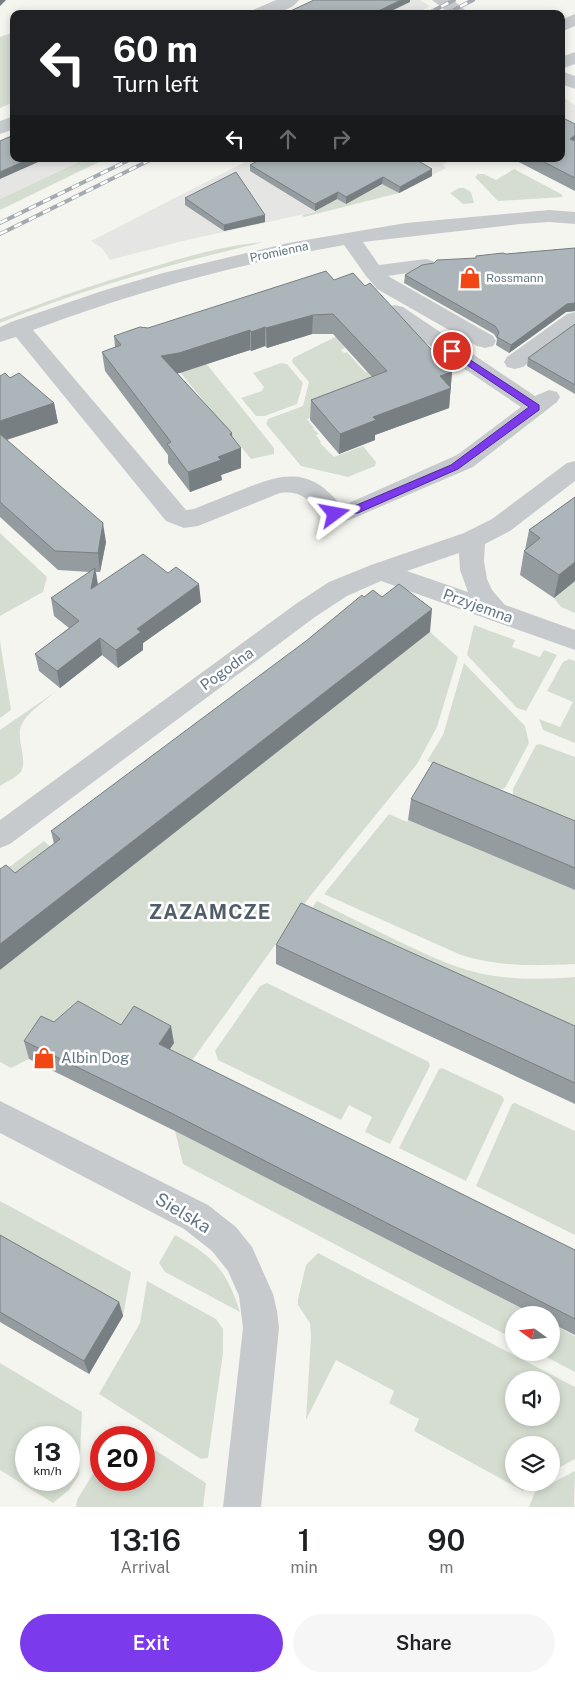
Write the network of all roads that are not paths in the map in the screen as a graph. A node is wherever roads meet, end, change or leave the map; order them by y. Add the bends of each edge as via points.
1 (290, 0) edge
2 (440, 0) edge
3 (268, 10) edge
4 (456, 10) edge
5 (573, 216) edge
6 (350, 238) junction
7 (426, 265) edge
8 (373, 272) junction
9 (395, 312) edge
10 (575, 319) edge
11 (10, 331) edge
12 (485, 342) dead end
13 (515, 362) dead end
14 (575, 469) edge
15 (473, 539) junction
16 (380, 571) junction
17 (497, 612) junction
18 (575, 640) edge
19 (0, 836) edge
20 (0, 1116) edge
21 (242, 1507) edge

1 - 3 street
2 - 4 street
5 - 6 street, Promienna via 434,226
6 - 8 street
6 - 11 street, Promienna via 281,250 204,269 120,293
7 - 8 street
8 - 12 street via 384,284
9 - 11 street via 542,402 455,467 354,510 335,514 312,489 288,483 198,517 184,519 175,515
10 - 13 street
14 - 15 street, Pogodna via 501,524
15 - 16 street, Pogodna
15 - 17 street via 471,568 474,580 480,593
16 - 17 street, Przyjemna
16 - 19 street, Pogodna via 338,589 306,610
17 - 18 street, Przyjemna
20 - 21 street, Sielska via 196,1217 224,1239 240,1259 256,1294 261,1328

